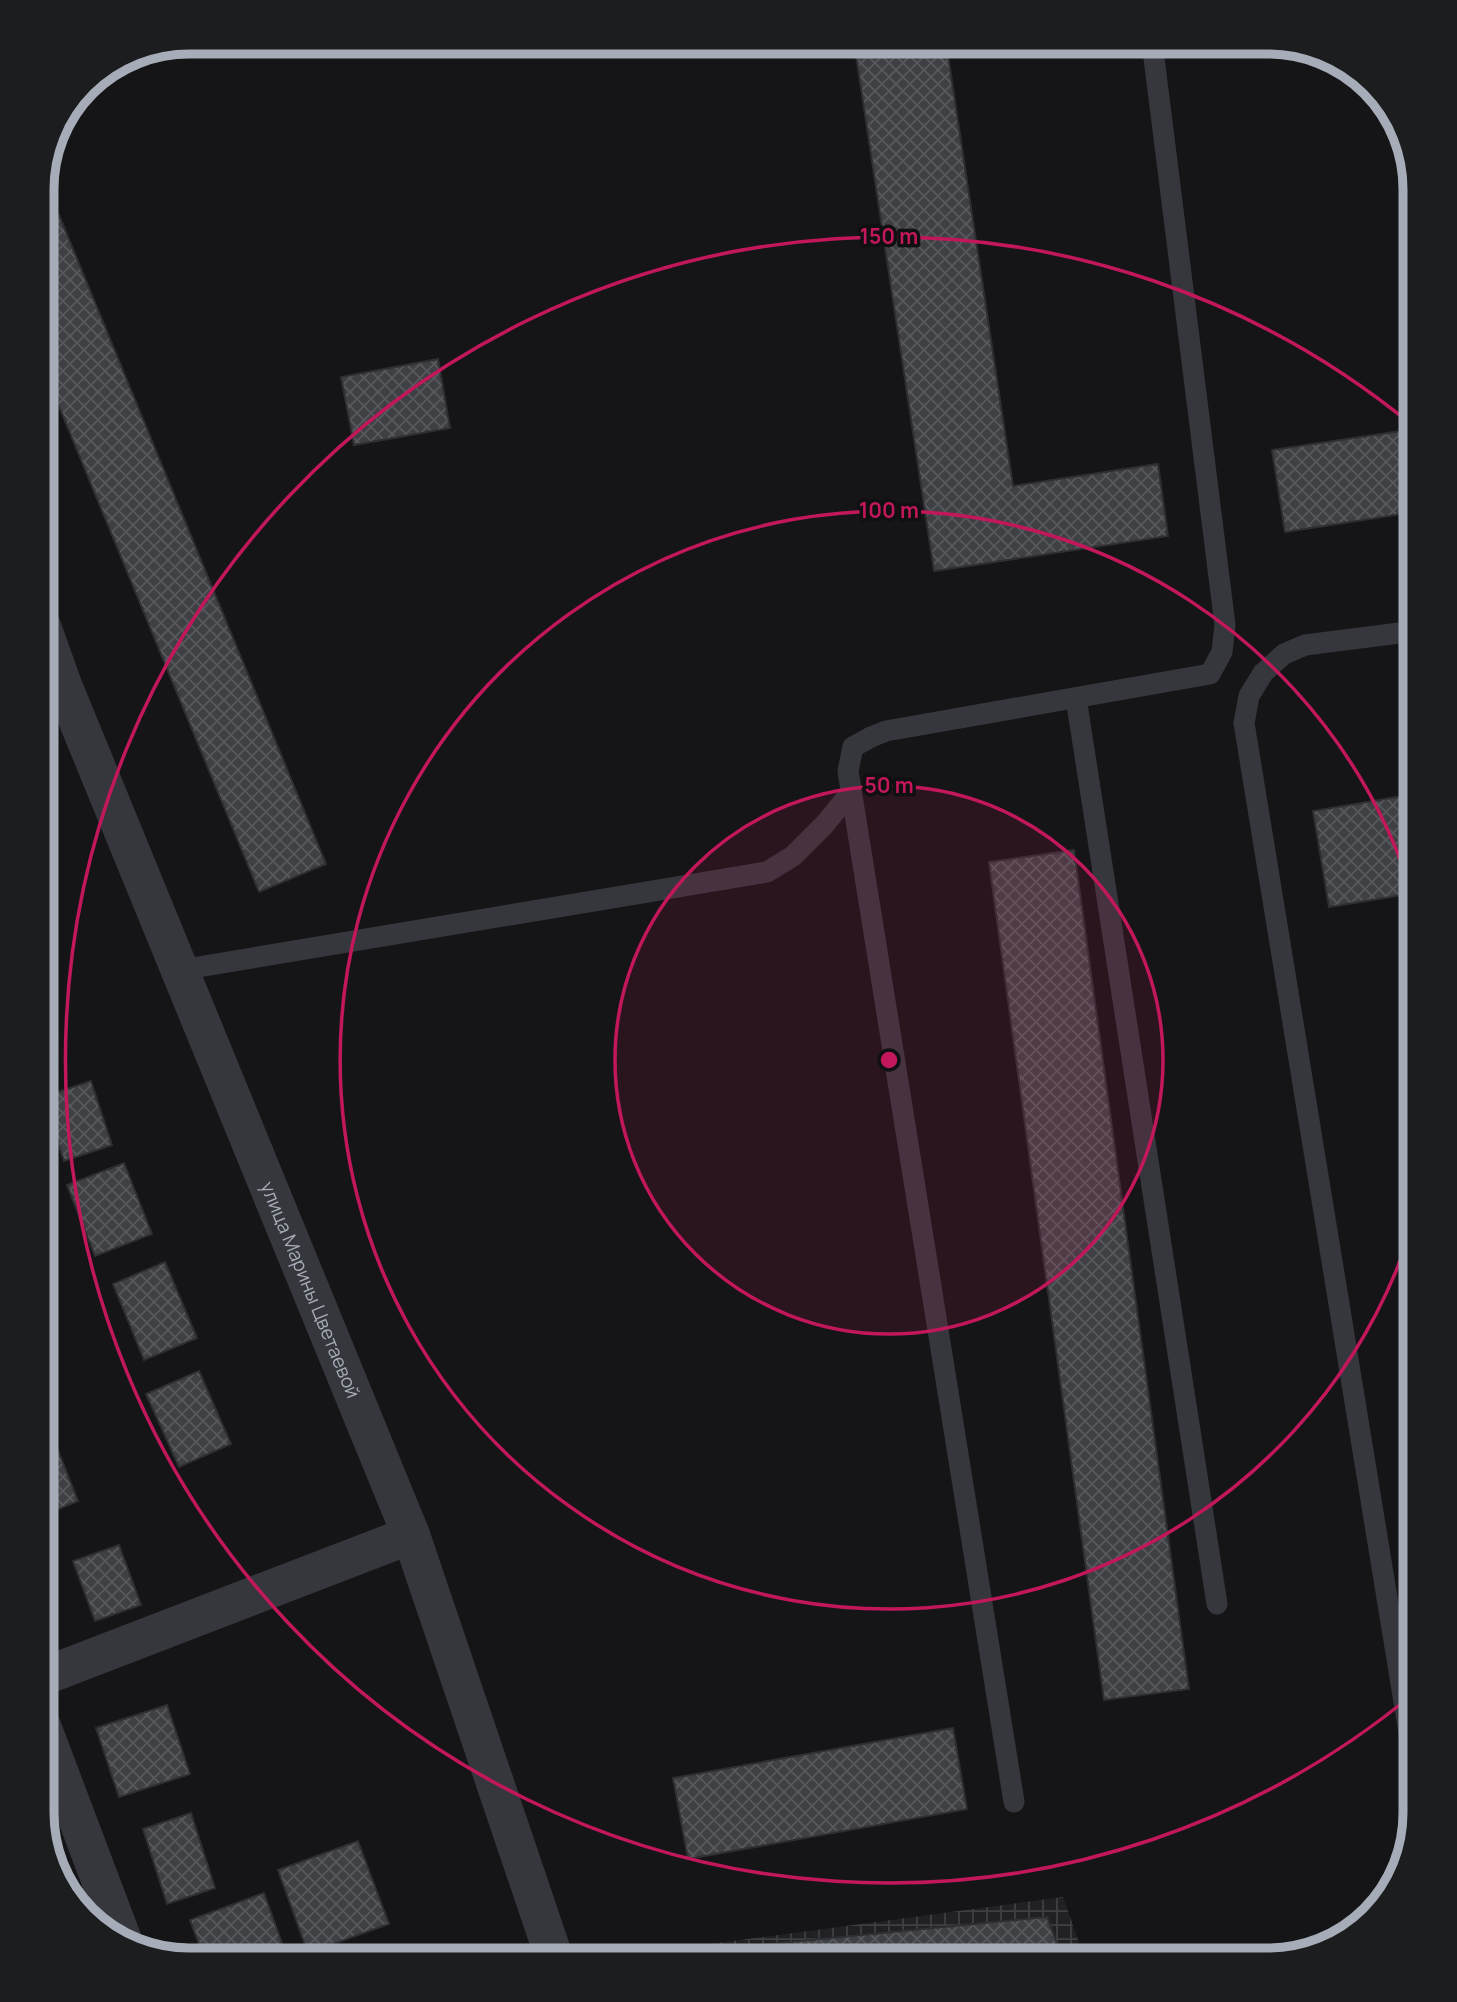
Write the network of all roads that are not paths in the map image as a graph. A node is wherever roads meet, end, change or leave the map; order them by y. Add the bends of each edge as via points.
1 (1154, 55) edge
2 (1403, 633) edge
3 (55, 693) edge
4 (1076, 698) junction
5 (851, 792) junction
6 (180, 970) junction
7 (411, 1535) junction
8 (1217, 1604) dead end
9 (54, 1672) edge
10 (1403, 1696) edge
11 (54, 1758) edge
12 (1014, 1802) dead end
13 (118, 1927) edge
14 (551, 1947) edge

1 - 4 lane via 1225,625 1222,652 1210,674
2 - 10 lane via 1305,645 1284,654 1263,673 1249,696 1244,723
3 - 6 street, улица Марины Цветаевой
4 - 5 lane via 871,737 853,747 848,771
4 - 8 lane
5 - 6 lane via 793,856 767,872
5 - 12 lane
6 - 7 street, улица Марины Цветаевой
7 - 9 street
7 - 14 street, улица Марины Цветаевой
11 - 13 street

